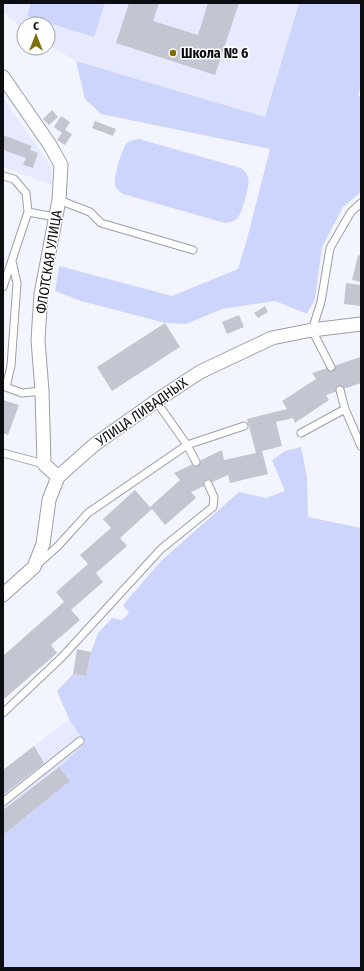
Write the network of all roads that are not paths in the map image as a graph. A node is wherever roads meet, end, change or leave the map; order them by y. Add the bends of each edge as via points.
1 (3, 77) edge
2 (3, 176) edge
3 (59, 200) junction
4 (361, 203) edge
5 (28, 212) junction
6 (56, 217) junction
7 (194, 250) dead end
8 (12, 261) junction
9 (3, 287) edge
10 (361, 324) edge
11 (312, 330) junction
12 (331, 367) dead end
13 (4, 387) edge
14 (340, 390) dead end
15 (42, 391) junction
16 (156, 401) junction
17 (345, 409) junction
18 (244, 426) dead end
19 (301, 433) dead end
20 (187, 445) junction
21 (361, 446) edge
22 (3, 453) edge
23 (196, 462) dead end
24 (44, 464) junction
25 (58, 478) junction
26 (208, 484) dead end
27 (34, 567) junction
28 (3, 594) edge
29 (3, 713) edge
30 (80, 741) dead end
31 (3, 802) edge

1 - 3 street, ФЛОТСКАЯ УЛИЦА via 61,165
2 - 5 lane via 14,180 26,193
3 - 6 street, ФЛОТСКАЯ УЛИЦА
3 - 7 lane via 90,212 101,223
4 - 11 lane via 351,212 330,248 321,302
5 - 6 lane
5 - 8 lane
6 - 15 street, ФЛОТСКАЯ УЛИЦА via 41,294 38,340
8 - 9 lane
8 - 13 lane via 17,283 11,366
10 - 11 street, УЛИЦА ЛИВАДНЫХ
11 - 12 lane
11 - 16 street, УЛИЦА ЛИВАДНЫХ via 272,338 200,372
13 - 15 lane via 22,393
14 - 17 lane
15 - 24 street, ФЛОТСКАЯ УЛИЦА
16 - 20 lane
16 - 25 street, УЛИЦА ЛИВАДНЫХ via 94,445
17 - 19 lane
17 - 21 lane
18 - 20 lane
20 - 23 lane
20 - 27 lane via 88,513 58,546
22 - 24 lane
24 - 25 street
25 - 27 street, УЛИЦА ЛИВАДНЫХ via 49,500 43,544
26 - 29 lane via 214,497 213,507 161,549 62,657
27 - 28 street, УЛИЦА ЛИВАДНЫХ
30 - 31 lane

